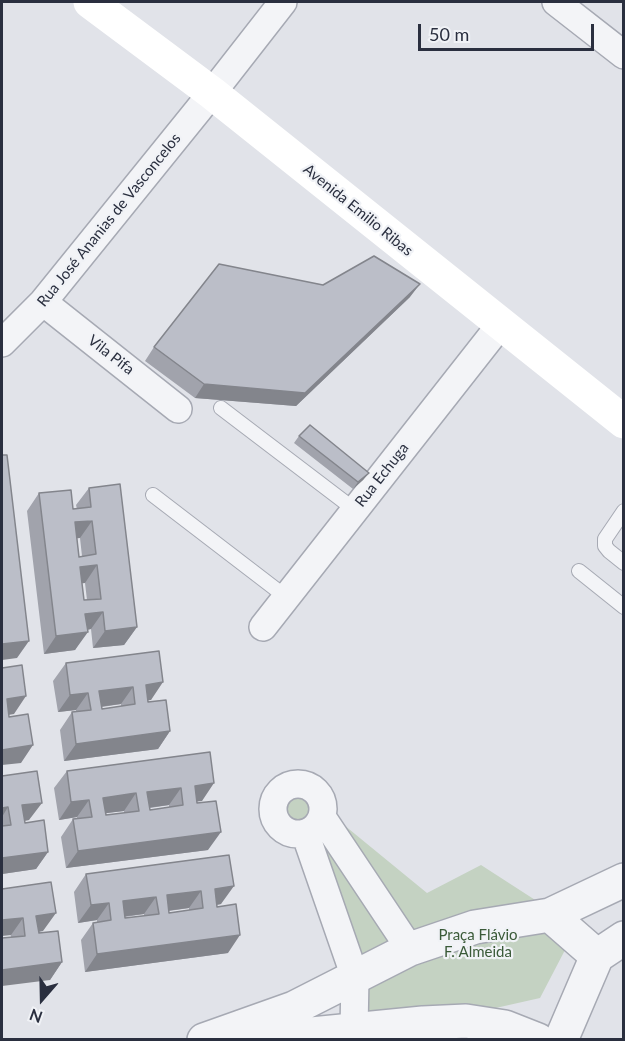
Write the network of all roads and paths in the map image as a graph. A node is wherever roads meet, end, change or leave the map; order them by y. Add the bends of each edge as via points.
1 (90, 2) edge
2 (282, 2) edge
3 (556, 2) edge
4 (624, 56) edge
5 (212, 93) junction
6 (43, 302) junction
7 (501, 324) junction
8 (2, 344) edge
9 (221, 408) dead end
10 (178, 409) dead end
11 (624, 422) edge
12 (153, 495) dead end
13 (355, 510) junction
14 (624, 511) edge
15 (624, 563) edge
16 (579, 571) dead end
17 (286, 597) junction
18 (624, 607) edge
19 (263, 627) dead end
20 (624, 880) edge
21 (550, 915) junction
22 (624, 938) edge
23 (410, 949) junction
24 (597, 956) junction
25 (355, 977) junction
26 (353, 1035) edge
27 (204, 1040) edge
28 (251, 1040) edge
29 (538, 1040) edge
30 (561, 1040) edge

1 - 5 main road, Avenida Emilio Ribas
2 - 5 street, Rua José Ananias de Vasconcelos
3 - 4 street
5 - 6 street, Rua José Ananias de Vasconcelos
5 - 7 main road, Avenida Emilio Ribas
6 - 8 street, Rua José Ananias de Vasconcelos
6 - 10 street, Vila Pifa
7 - 11 main road, Avenida Emilio Ribas
7 - 13 street, Rua Echuga
9 - 13 lane
12 - 17 lane
13 - 17 street, Rua Echuga
14 - 15 lane via 605,539 605,546
16 - 18 lane
17 - 19 street, Rua Echuga
20 - 21 street
21 - 23 street via 476,927
21 - 24 street
22 - 24 street
23 - 25 street
23 - 25 street via 313,825
24 - 30 street
25 - 26 street
25 - 27 street
26 - 28 street
26 - 29 street via 423,1023 466,1021 505,1028

